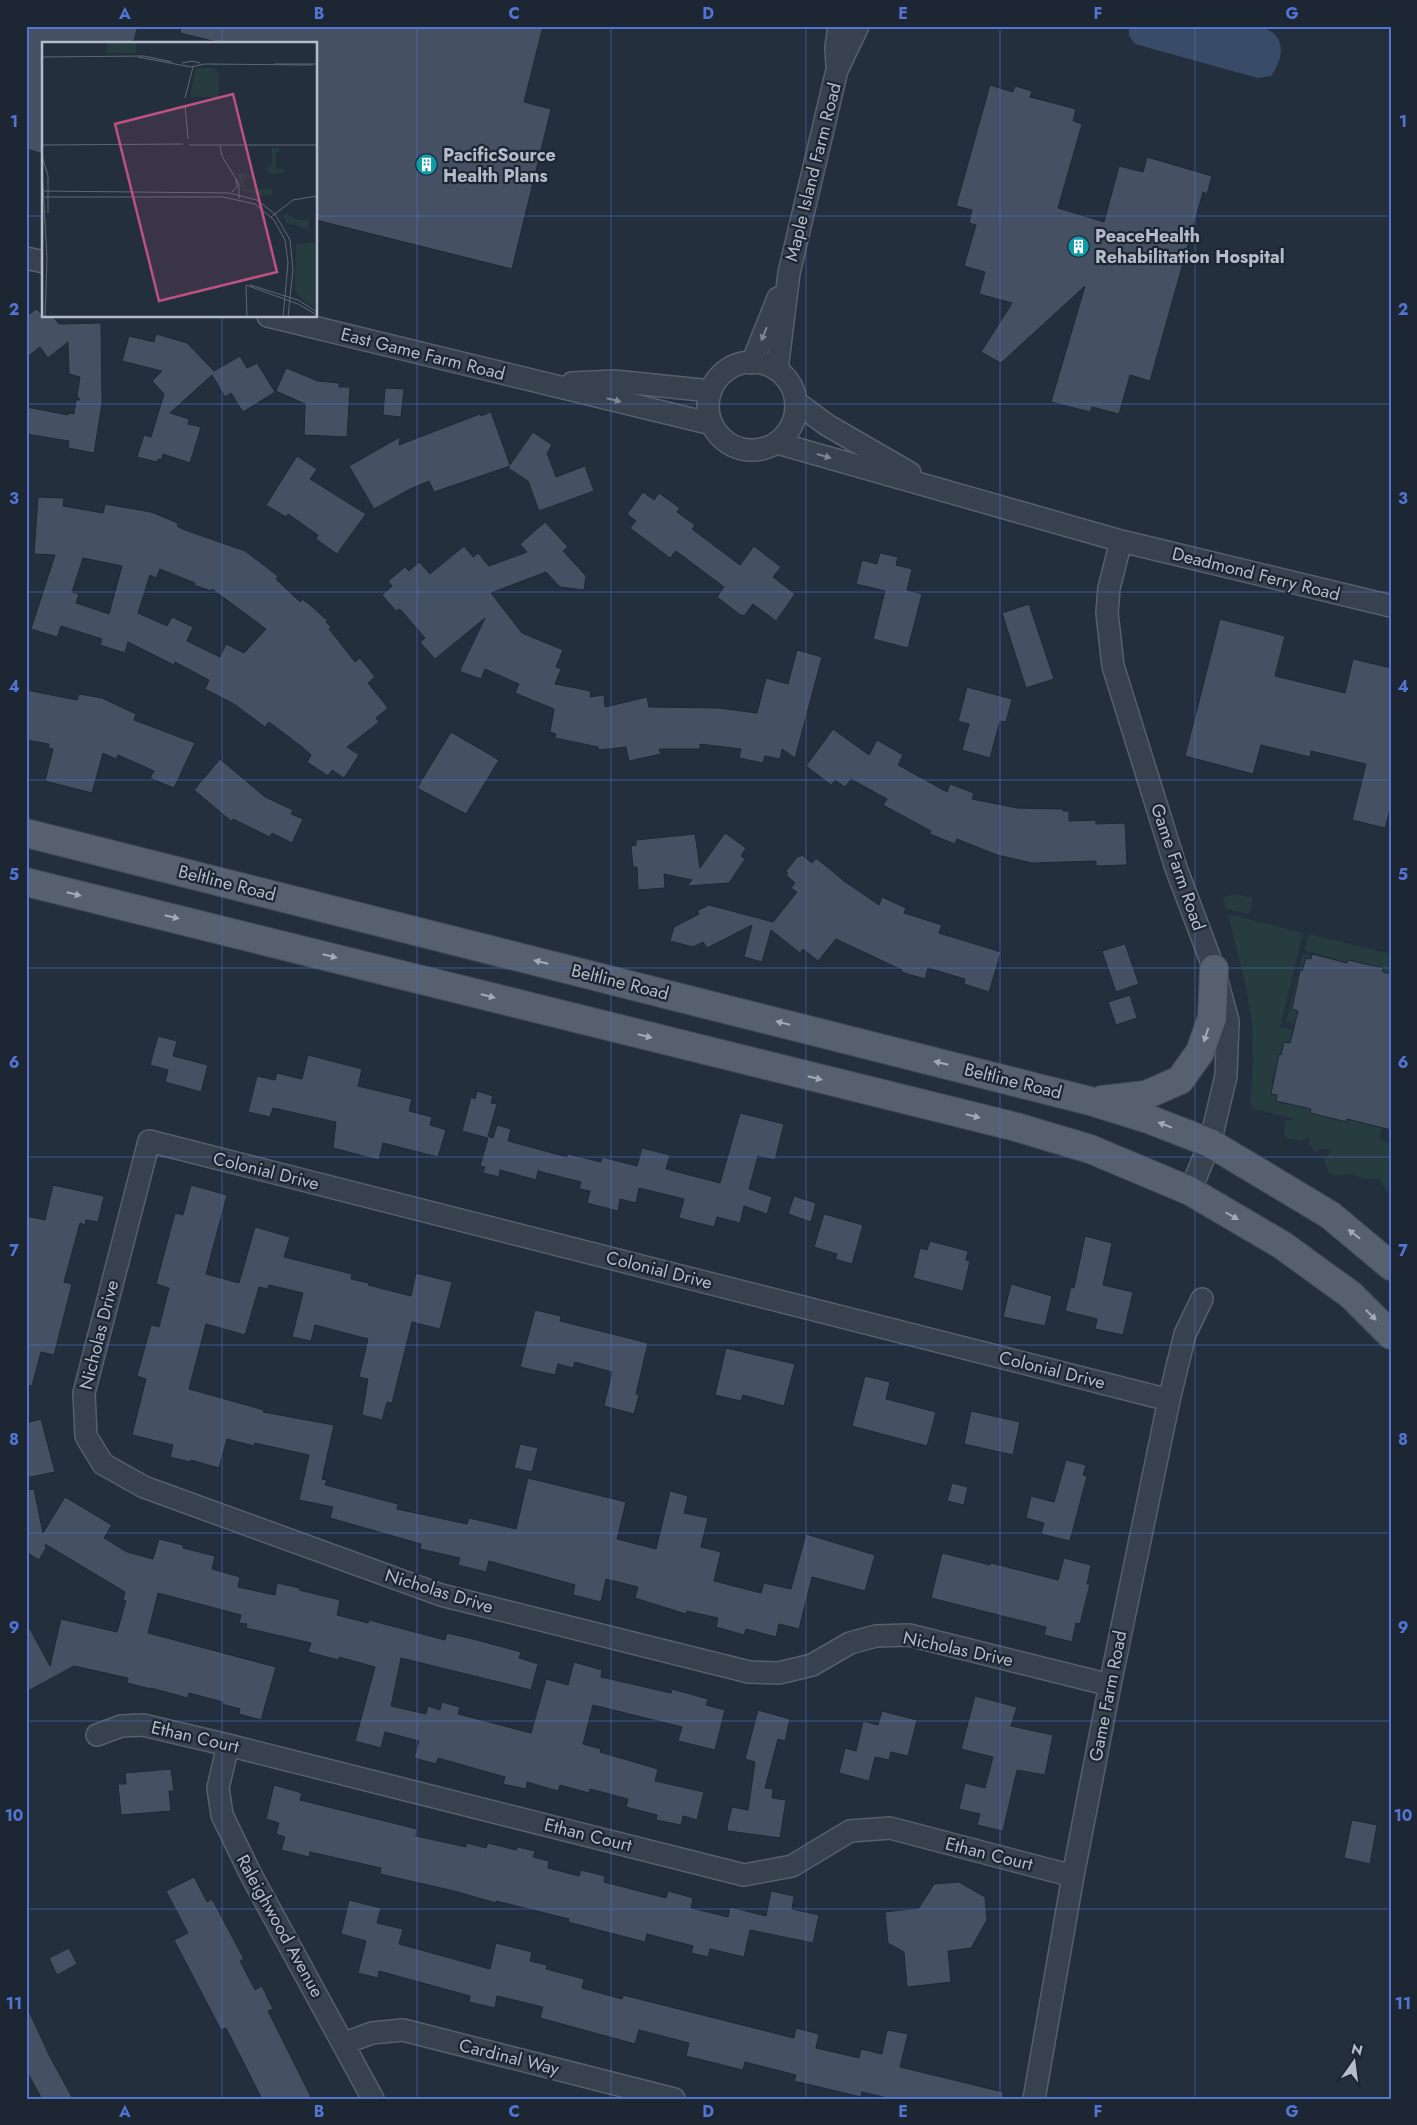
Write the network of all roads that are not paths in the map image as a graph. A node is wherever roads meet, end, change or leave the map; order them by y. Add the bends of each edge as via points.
1 (839, 26) edge
2 (858, 26) edge
3 (838, 70) junction
4 (26, 258) edge
5 (42, 262) edge
6 (789, 273) junction
7 (276, 318) edge
8 (752, 362) junction
9 (778, 370) junction
10 (549, 384) junction
11 (711, 391) junction
12 (796, 402) junction
13 (712, 424) junction
14 (777, 443) junction
15 (941, 491) junction
16 (1121, 541) junction
17 (1391, 606) edge
18 (26, 833) edge
19 (26, 882) edge
20 (1214, 969) junction
21 (1090, 1101) junction
22 (149, 1141) joint
23 (1210, 1143) junction
24 (1190, 1191) junction
25 (1391, 1266) edge
26 (1202, 1298) dead end
27 (1391, 1335) edge
28 (1169, 1400) junction
29 (1110, 1685) junction
30 (97, 1735) dead end
31 (228, 1744) junction
32 (1073, 1876) junction
33 (344, 2043) junction
34 (373, 2099) edge
35 (674, 2099) edge
36 (1034, 2099) edge

1 - 3 street, Maple Island Farm Road via 836,47
2 - 3 street, Maple Island Farm Road
3 - 6 street, Maple Island Farm Road
4 - 5 street
6 -> 8 street, Maple Island Farm Road
6 - 9 street, Maple Island Farm Road
7 - 10 street, East Game Farm Road
8 - 9 street
8 - 11 street via 727,370
9 - 12 street via 793,390
10 - 11 street, East Game Farm Road via 614,381
10 -> 13 street, East Game Farm Road
11 - 13 street via 708,402
12 - 14 street via 789,432
12 - 15 street via 827,425
13 - 14 street via 724,439 740,449 766,448
14 -> 15 street
15 - 16 street, Deadmond Ferry Road
16 - 17 street, Deadmond Ferry Road
16 - 20 street, Game Farm Road via 1109,588 1107,613 1114,666 1176,868
21 -> 18 main road, Beltline Road
19 -> 24 main road via 1016,1127 1090,1149
20 -> 21 main road via 1212,1018 1200,1052 1180,1080 1146,1095
20 - 23 street, Game Farm Road via 1228,1021 1226,1076
23 -> 21 main road, Beltline Road
22 - 28 street, Colonial Drive
22 - 29 street, Nicholas Drive via 84,1393 86,1436 103,1464 144,1487 441,1595 749,1672 779,1673 812,1665 850,1643 876,1636 910,1635
23 - 24 street, Game Farm Road
25 -> 23 main road, Beltline Road via 1330,1215
24 -> 27 main road via 1282,1245 1351,1295
26 - 28 street, Game Farm Road via 1185,1334
28 - 29 street, Game Farm Road
29 - 32 street, Game Farm Road
30 - 31 street, Ethan Court via 121,1726 143,1725
31 - 32 street, Ethan Court via 744,1874 792,1866 850,1831 890,1828
31 - 33 street, Raleighwood Avenue via 218,1788 222,1815 250,1873
32 - 36 street, Game Farm Road
33 - 34 street, Raleighwood Avenue
33 - 35 street, Cardinal Way via 372,2034 403,2030

